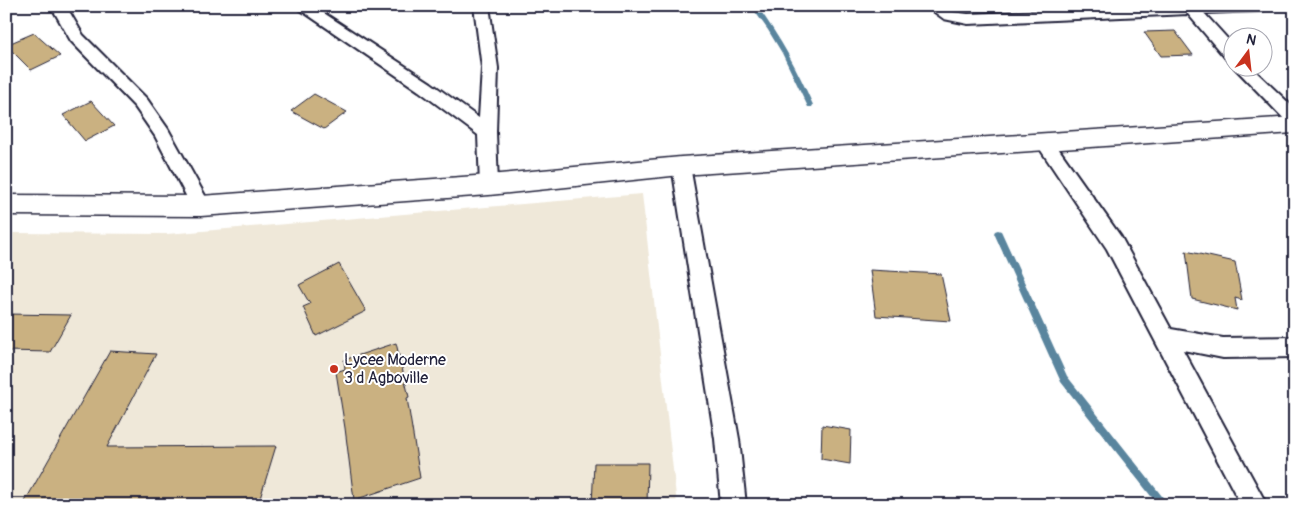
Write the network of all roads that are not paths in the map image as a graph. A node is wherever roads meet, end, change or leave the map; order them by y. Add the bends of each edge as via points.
1 (58, 6) edge
2 (302, 6) edge
3 (481, 6) edge
4 (933, 6) edge
5 (1262, 6) edge
6 (1190, 7) edge
7 (1224, 46) edge
8 (1253, 78) edge
9 (1295, 120) edge
10 (1295, 125) edge
11 (487, 132) junction
12 (1045, 143) junction
13 (681, 166) junction
14 (490, 185) junction
15 (6, 205) edge
16 (201, 206) junction
17 (1164, 336) junction
18 (1295, 347) edge
19 (734, 505) edge
20 (1255, 505) edge

1 - 16 street via 77,38 141,103 162,133
2 - 11 street via 425,86
3 - 11 street via 490,68
4 - 6 street via 949,16 968,19
5 - 6 street
6 - 7 street
8 - 9 street
10 - 12 main road
11 - 14 street
12 - 13 main road
12 - 17 street via 1114,243
13 - 14 main road
13 - 19 street via 727,439
14 - 16 main road
15 - 16 main road
17 - 18 street via 1222,348
17 - 20 street

